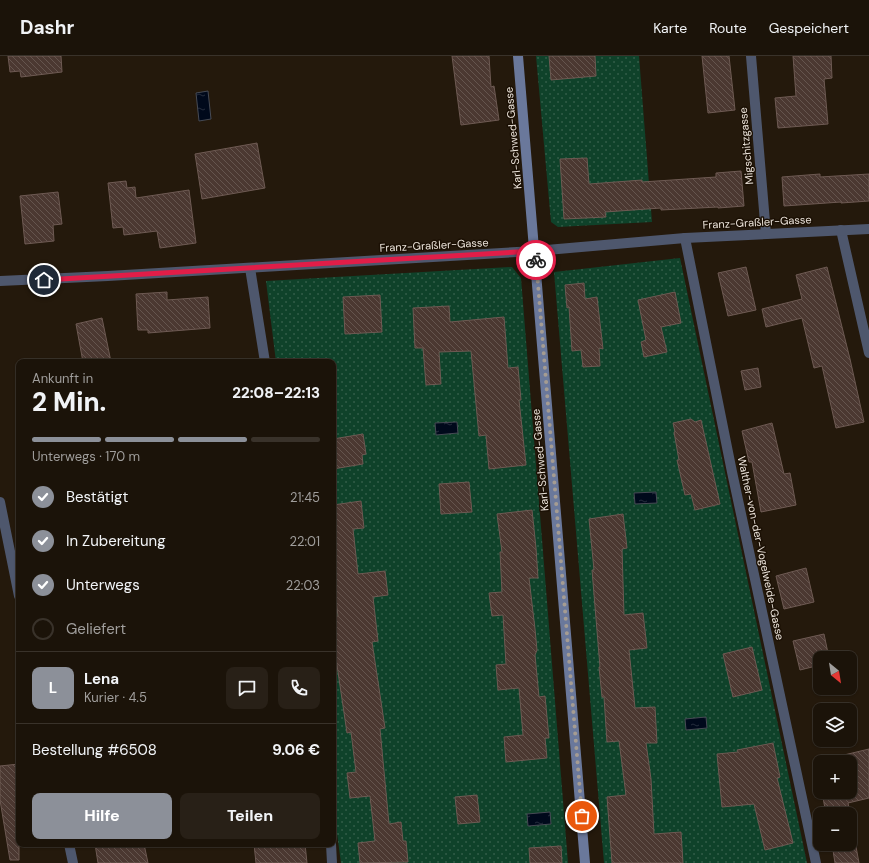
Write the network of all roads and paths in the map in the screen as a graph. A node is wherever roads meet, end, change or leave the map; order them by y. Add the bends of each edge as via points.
1 (518, 56) edge
2 (751, 56) edge
3 (869, 229) edge
4 (841, 230) junction
5 (766, 234) junction
6 (685, 238) junction
7 (535, 251) junction
8 (250, 268) junction
9 (0, 280) edge
10 (869, 353) edge
11 (265, 359) edge
12 (0, 502) edge
13 (16, 581) edge
14 (70, 847) edge
15 (331, 847) edge
16 (73, 863) edge
17 (332, 863) edge
18 (586, 863) edge
19 (816, 863) edge

1 - 7 street, Karl-Schwed-Gasse
2 - 5 street, Migschitzgasse
3 - 4 street, Franz-Graßler-Gasse
4 - 5 street, Franz-Graßler-Gasse
4 - 10 street
5 - 6 street, Franz-Graßler-Gasse
6 - 7 street, Franz-Graßler-Gasse
6 - 19 street, Walther-von-der-Vogelweide-Gasse
7 - 8 street, Franz-Graßler-Gasse
7 - 18 street, Karl-Schwed-Gasse
8 - 9 street, Franz-Graßler-Gasse
8 - 11 street
12 - 13 street
14 - 16 street
15 - 17 street

